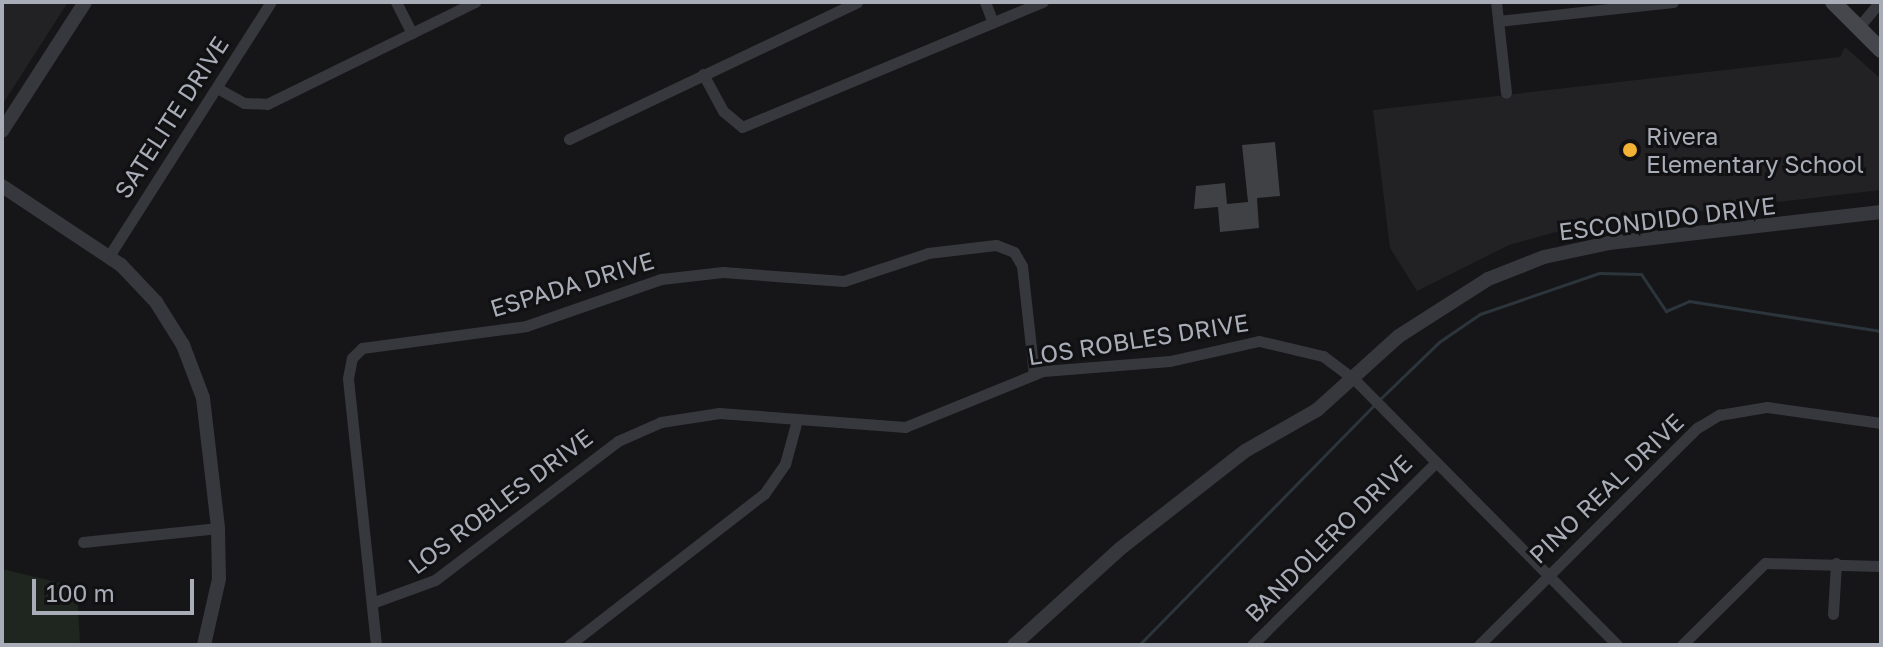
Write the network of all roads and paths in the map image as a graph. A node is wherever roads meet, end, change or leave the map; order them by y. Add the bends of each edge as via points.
1 (85, 2) edge
2 (271, 2) edge
3 (396, 2) edge
4 (475, 2) edge
5 (857, 2) edge
6 (985, 2) edge
7 (1043, 2) edge
8 (1496, 2) edge
9 (1673, 2) edge
10 (1833, 2) edge
11 (1880, 2) edge
12 (1645, 4) edge
13 (1498, 21) junction
14 (993, 23) junction
15 (1857, 29) junction
16 (412, 33) junction
17 (1881, 50) edge
18 (703, 74) junction
19 (217, 88) junction
20 (1506, 92) dead end
21 (2, 131) edge
22 (569, 139) dead end
23 (2, 186) edge
24 (1881, 212) edge
25 (109, 256) junction
26 (1034, 374) junction
27 (1354, 379) junction
28 (797, 420) junction
29 (1881, 423) edge
30 (1435, 463) junction
31 (218, 528) junction
32 (83, 542) dead end
33 (1836, 563) junction
34 (1881, 566) edge
35 (1547, 576) junction
36 (372, 603) junction
37 (1833, 614) dead end
38 (204, 645) edge
39 (376, 645) edge
40 (569, 645) edge
41 (1014, 645) edge
42 (1252, 645) edge
43 (1479, 645) edge
44 (1617, 645) edge
45 (1682, 645) edge

1 - 21 street
2 - 19 street, SATELITE DRIVE
3 - 16 street
4 - 16 street
5 - 18 street
6 - 14 street
7 - 14 street
8 - 13 street
9 - 12 street
10 - 15 main road
11 - 15 street
12 - 13 street
13 - 20 street
14 - 18 street via 742,127 723,111
15 - 17 main road
16 - 19 street via 267,104 244,103
18 - 22 street
19 - 25 street, SATELITE DRIVE
23 - 25 street
24 - 27 street, ESCONDIDO DRIVE via 1609,243 1544,257 1488,279 1429,314
25 - 31 street via 156,302 196,373
26 - 27 street, LOS ROBLES DRIVE via 1170,361 1259,341 1323,356
26 - 28 street, LOS ROBLES DRIVE via 905,427
26 - 36 street, ESPADA DRIVE via 1022,266 1014,252 996,245 936,251 844,281 723,272 661,279 526,326 370,345 352,358 348,378
27 - 30 street, LOS ROBLES DRIVE
27 - 41 street, ESCONDIDO DRIVE via 1317,410 1232,461 1121,548
28 - 36 street, LOS ROBLES DRIVE via 719,413 639,430 435,580
28 - 40 street via 785,464 764,494
29 - 35 street, PINO REAL DRIVE via 1767,407 1719,415 1697,428
30 - 35 street, LOS ROBLES DRIVE
30 - 42 street, BANDOLERO DRIVE
31 - 32 street
31 - 38 street via 219,579
33 - 34 street
33 - 37 street
33 - 45 street via 1765,563
35 - 43 street, PINO REAL DRIVE
35 - 44 street, LOS ROBLES DRIVE
36 - 39 street, ESPADA DRIVE

